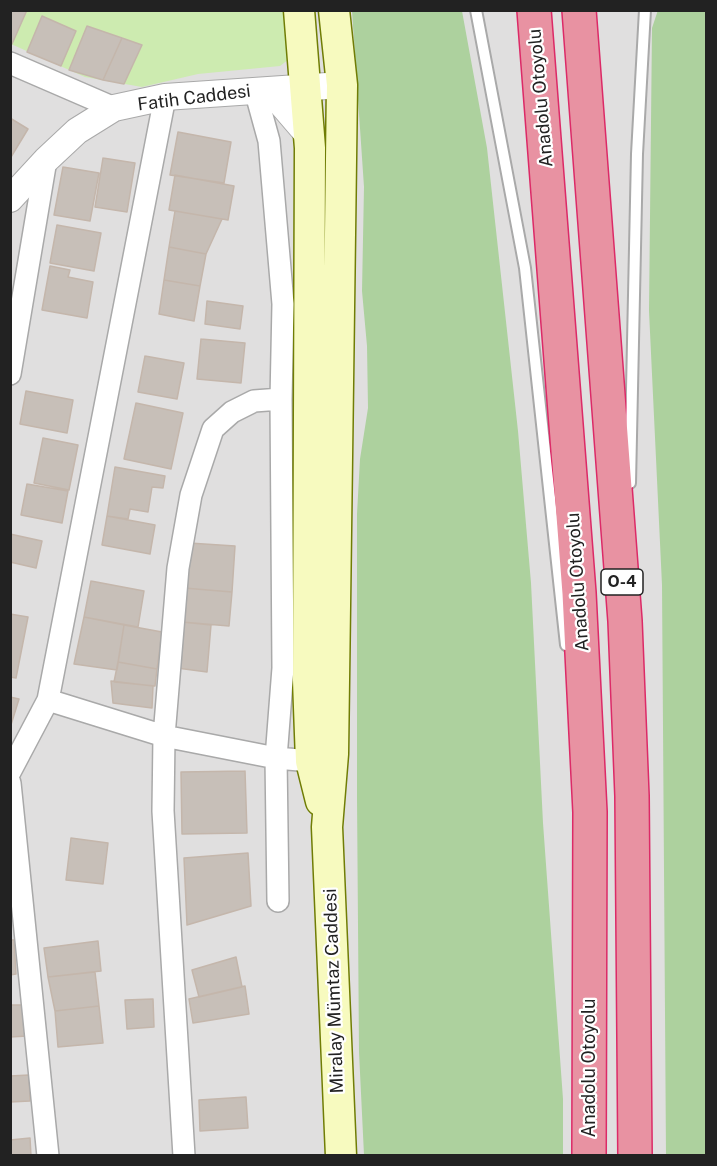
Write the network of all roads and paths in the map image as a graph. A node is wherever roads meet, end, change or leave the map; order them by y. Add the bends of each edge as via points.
1 (299, 10) edge
2 (334, 10) edge
3 (476, 10) edge
4 (534, 10) edge
5 (579, 10) edge
6 (645, 10) edge
7 (10, 63) edge
8 (342, 85) junction
9 (306, 87) junction
10 (255, 90) junction
11 (165, 97) junction
12 (114, 108) junction
13 (309, 136) junction
14 (46, 160) junction
15 (10, 199) edge
16 (10, 374) edge
17 (281, 399) junction
18 (630, 490) dead end
19 (629, 514) dead end
20 (626, 621) junction
21 (567, 654) dead end
22 (572, 688) dead end
23 (48, 700) junction
24 (164, 736) junction
25 (276, 758) junction
26 (311, 761) junction
27 (10, 772) edge
28 (10, 783) edge
29 (590, 812) junction
30 (327, 827) junction
31 (279, 901) dead end
32 (48, 1155) edge
33 (184, 1155) edge
34 (340, 1155) edge
35 (589, 1155) edge
36 (635, 1155) edge

1 - 9 main road
2 - 8 main road
3 - 21 lane via 525,268
4 - 29 highway, Anadolu Otoyolu / O-4 via 579,593
5 - 20 highway, O-4
6 - 18 lane via 637,154
7 - 12 street
8 - 9 street, Fatih Caddesi
8 - 30 main road via 333,754
9 - 10 street, Fatih Caddesi
9 - 13 main road
10 - 11 street, Fatih Caddesi
10 - 13 street via 279,101
10 - 17 street via 269,141 281,280
11 - 12 street, Fatih Caddesi
11 - 23 street
12 - 14 street, Fatih Caddesi via 77,131
13 - 26 main road
14 - 15 street, Fatih Caddesi
14 - 16 street
17 - 24 street via 254,401 232,412 213,429 207,441 191,495 178,568
17 - 25 street via 283,668
19 - 20 lane
20 - 36 highway, O-4 via 632,796
22 - 29 lane
23 - 24 street
23 - 27 street
24 - 25 street
24 - 33 street via 163,811
25 - 26 street
25 - 31 street
26 - 30 main road
28 - 32 street
29 - 35 highway, Anadolu Otoyolu / O-4
30 - 34 main road, Miralay Mümtaz Caddesi

